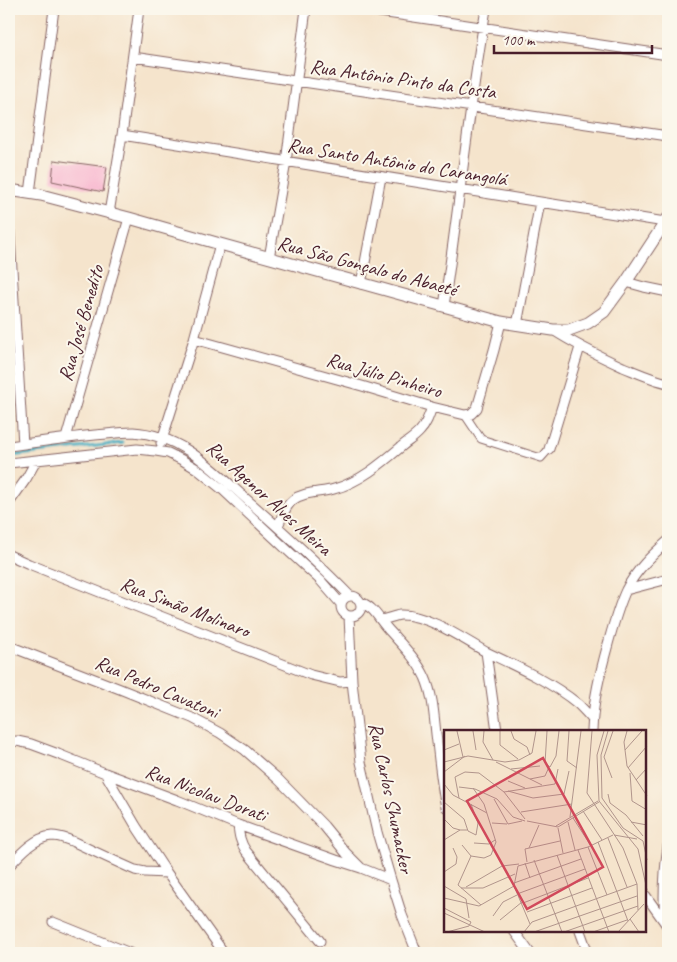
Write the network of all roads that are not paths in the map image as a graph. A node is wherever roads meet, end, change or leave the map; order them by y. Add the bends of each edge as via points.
1 (54, 9) edge
2 (139, 9) edge
3 (306, 9) edge
4 (360, 9) edge
5 (486, 9) edge
6 (482, 27) junction
7 (668, 55) edge
8 (133, 57) junction
9 (297, 81) junction
10 (471, 107) junction
11 (122, 136) junction
12 (668, 136) edge
13 (286, 162) junction
14 (381, 177) junction
15 (9, 190) edge
16 (460, 190) junction
17 (30, 193) junction
18 (540, 202) junction
19 (109, 213) junction
20 (129, 218) junction
21 (667, 220) edge
22 (9, 221) edge
23 (220, 244) junction
24 (269, 258) junction
25 (626, 282) junction
26 (361, 284) junction
27 (668, 292) edge
28 (444, 306) junction
29 (501, 322) junction
30 (517, 324) junction
31 (553, 330) junction
32 (194, 339) junction
33 (580, 347) junction
34 (668, 383) edge
35 (432, 408) junction
36 (465, 415) junction
37 (133, 432) junction
38 (66, 438) junction
39 (162, 438) junction
40 (23, 444) junction
41 (9, 446) edge
42 (137, 449) junction
43 (550, 449) joint
44 (160, 452) junction
45 (36, 461) junction
46 (9, 463) edge
47 (9, 504) edge
48 (278, 526) junction
49 (668, 541) edge
50 (9, 555) edge
51 (668, 579) edge
52 (626, 590) junction
53 (350, 596) junction
54 (341, 604) junction
55 (360, 606) junction
56 (349, 616) junction
57 (379, 618) junction
58 (9, 646) edge
59 (486, 652) junction
60 (352, 681) junction
61 (592, 718) junction
62 (497, 730) edge
63 (592, 730) edge
64 (9, 742) edge
65 (104, 773) junction
66 (444, 791) edge
67 (238, 825) junction
68 (668, 846) edge
69 (9, 866) edge
70 (361, 868) junction
71 (167, 873) junction
72 (391, 880) junction
73 (647, 897) edge
74 (54, 922) dead end
75 (666, 924) edge
76 (515, 932) edge
77 (580, 932) edge
78 (320, 942) dead end
79 (130, 953) edge
80 (224, 953) edge
81 (417, 953) edge
82 (530, 953) edge
83 (588, 953) edge

1 - 17 street
2 - 8 street
3 - 9 street
4 - 6 street
5 - 6 street
6 - 7 street
6 - 10 street
8 - 9 street, Rua Antônio Pinto da Costa
8 - 11 street
9 - 10 street, Rua Antônio Pinto da Costa
9 - 13 street
10 - 12 street, Rua Antônio Pinto da Costa
10 - 16 street
11 - 13 street, Rua Santo Antônio do Carangolá
11 - 19 street
13 - 14 street, Rua Santo Antônio do Carangolá
13 - 24 street
14 - 16 street, Rua Santo Antônio do Carangolá
14 - 26 street
15 - 17 street, Rua São Gonçalo do Abaeté
16 - 18 street, Rua Santo Antônio do Carangolá
16 - 28 street
17 - 19 street, Rua São Gonçalo do Abaeté
18 - 21 street, Rua Santo Antônio do Carangolá
18 - 30 street
19 - 20 street, Rua São Gonçalo do Abaeté
20 - 23 street, Rua São Gonçalo do Abaeté
20 - 38 street, Rua José Benedito
21 - 25 street, Rua São Gonçalo do Abaeté
22 - 40 street
23 - 24 street, Rua São Gonçalo do Abaeté
23 - 32 street
24 - 26 street, Rua São Gonçalo do Abaeté
25 - 27 street
25 - 31 street, Rua São Gonçalo do Abaeté via 608,308 588,323 569,330
26 - 28 street, Rua São Gonçalo do Abaeté
28 - 29 street, Rua São Gonçalo do Abaeté
29 - 30 street, Rua São Gonçalo do Abaeté
29 - 36 street, Rua Júlio Pinheiro via 476,408
30 - 31 street, Rua São Gonçalo do Abaeté
31 - 33 street
32 - 35 street, Rua Júlio Pinheiro
32 - 39 street
33 - 34 street
33 - 43 street
35 - 36 street, Rua Júlio Pinheiro
35 - 48 street via 419,432 392,455 346,485 294,499 288,504
36 - 43 street via 481,439 540,458
37 - 38 street, Rua Agenor Alves Meira
37 - 39 street, Rua Agenor Alves Meira
37 - 42 street
38 - 40 street, Rua Agenor Alves Meira
39 - 44 street
39 - 48 street, Rua Agenor Alves Meira via 200,457
40 - 41 street, Rua Agenor Alves Meira
42 - 44 street, Rua Agenor Alves Meira
42 - 45 street, Rua Agenor Alves Meira
44 - 54 street, Rua Agenor Alves Meira via 197,469 223,490 320,580
45 - 46 street, Rua Agenor Alves Meira
45 - 47 street
48 - 53 street, Rua Agenor Alves Meira
49 - 52 street via 636,574
50 - 60 street, Rua Simão Molinaro via 311,675 340,682
51 - 52 street
52 - 61 street via 599,675
53 - 54 street
53 - 55 street via 356,597
54 - 56 street
55 - 56 street via 355,615
55 - 57 street via 371,607
56 - 60 street, Rua Carlos Shumacker
57 - 59 street via 419,618
57 - 66 street via 419,666 430,690
58 - 70 street, Rua Pedro Cavatoni via 192,718 220,733 278,779
59 - 61 street via 559,691
59 - 62 street
60 - 72 street, Rua Carlos Shumacker via 362,762
61 - 63 street
64 - 65 street, Rua Nicolau Dorati via 31,744
65 - 67 street, Rua Nicolau Dorati
65 - 71 street
67 - 70 street, Rua Nicolau Dorati
67 - 78 street via 246,851
68 - 75 street via 664,883
69 - 71 street via 39,840 54,836 135,870
70 - 72 street, Rua Nicolau Dorati
71 - 80 street
72 - 81 street, Rua Carlos Shumacker
73 - 75 street
74 - 79 street
76 - 82 street
77 - 83 street

